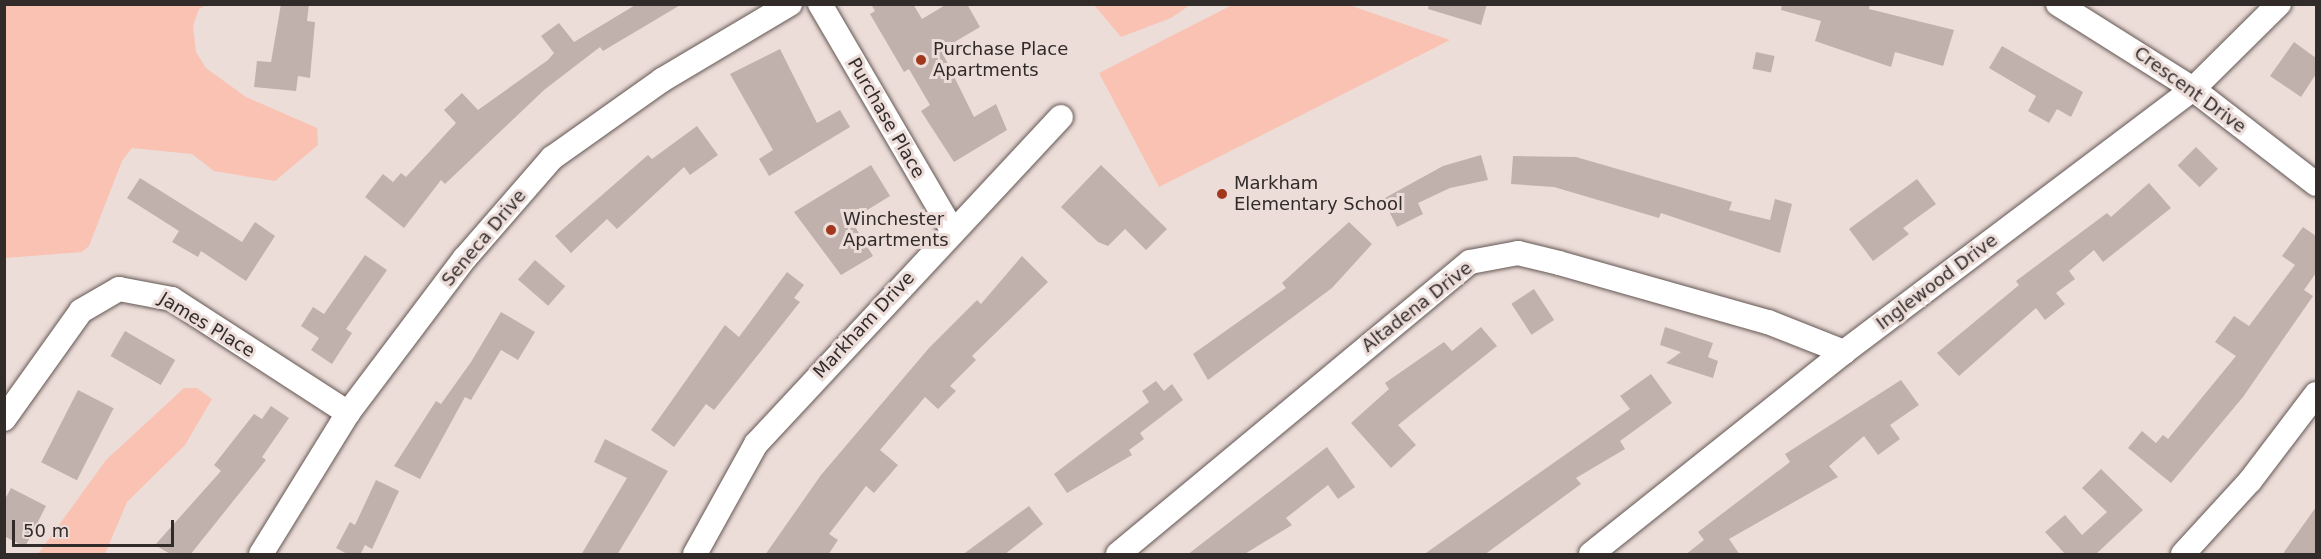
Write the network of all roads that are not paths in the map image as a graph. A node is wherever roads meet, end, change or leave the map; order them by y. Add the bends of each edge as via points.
1 (790, 4) edge
2 (820, 4) edge
3 (2058, 4) edge
4 (2279, 4) edge
5 (2193, 90) junction
6 (1061, 117) dead end
7 (2316, 184) edge
8 (952, 231) junction
9 (1844, 352) junction
10 (2316, 394) edge
11 (348, 413) junction
12 (4, 419) edge
13 (261, 555) edge
14 (695, 555) edge
15 (1118, 555) edge
16 (1590, 555) edge
17 (2183, 555) edge

1 - 11 street, Seneca Drive via 662,80 552,158 465,258
2 - 8 street, Purchase Place
3 - 5 street, Crescent Drive
4 - 5 street, Inglewood Drive
5 - 7 street, Crescent Drive
5 - 9 street, Inglewood Drive
6 - 8 street, Markham Drive
8 - 14 street, Markham Drive via 756,444
9 - 15 street, Altadena Drive via 1768,322 1548,260 1518,253 1470,261
9 - 16 street, Inglewood Drive
10 - 17 street via 2250,481
11 - 12 street, James Place via 172,299 119,289 81,310
11 - 13 street, Seneca Drive

